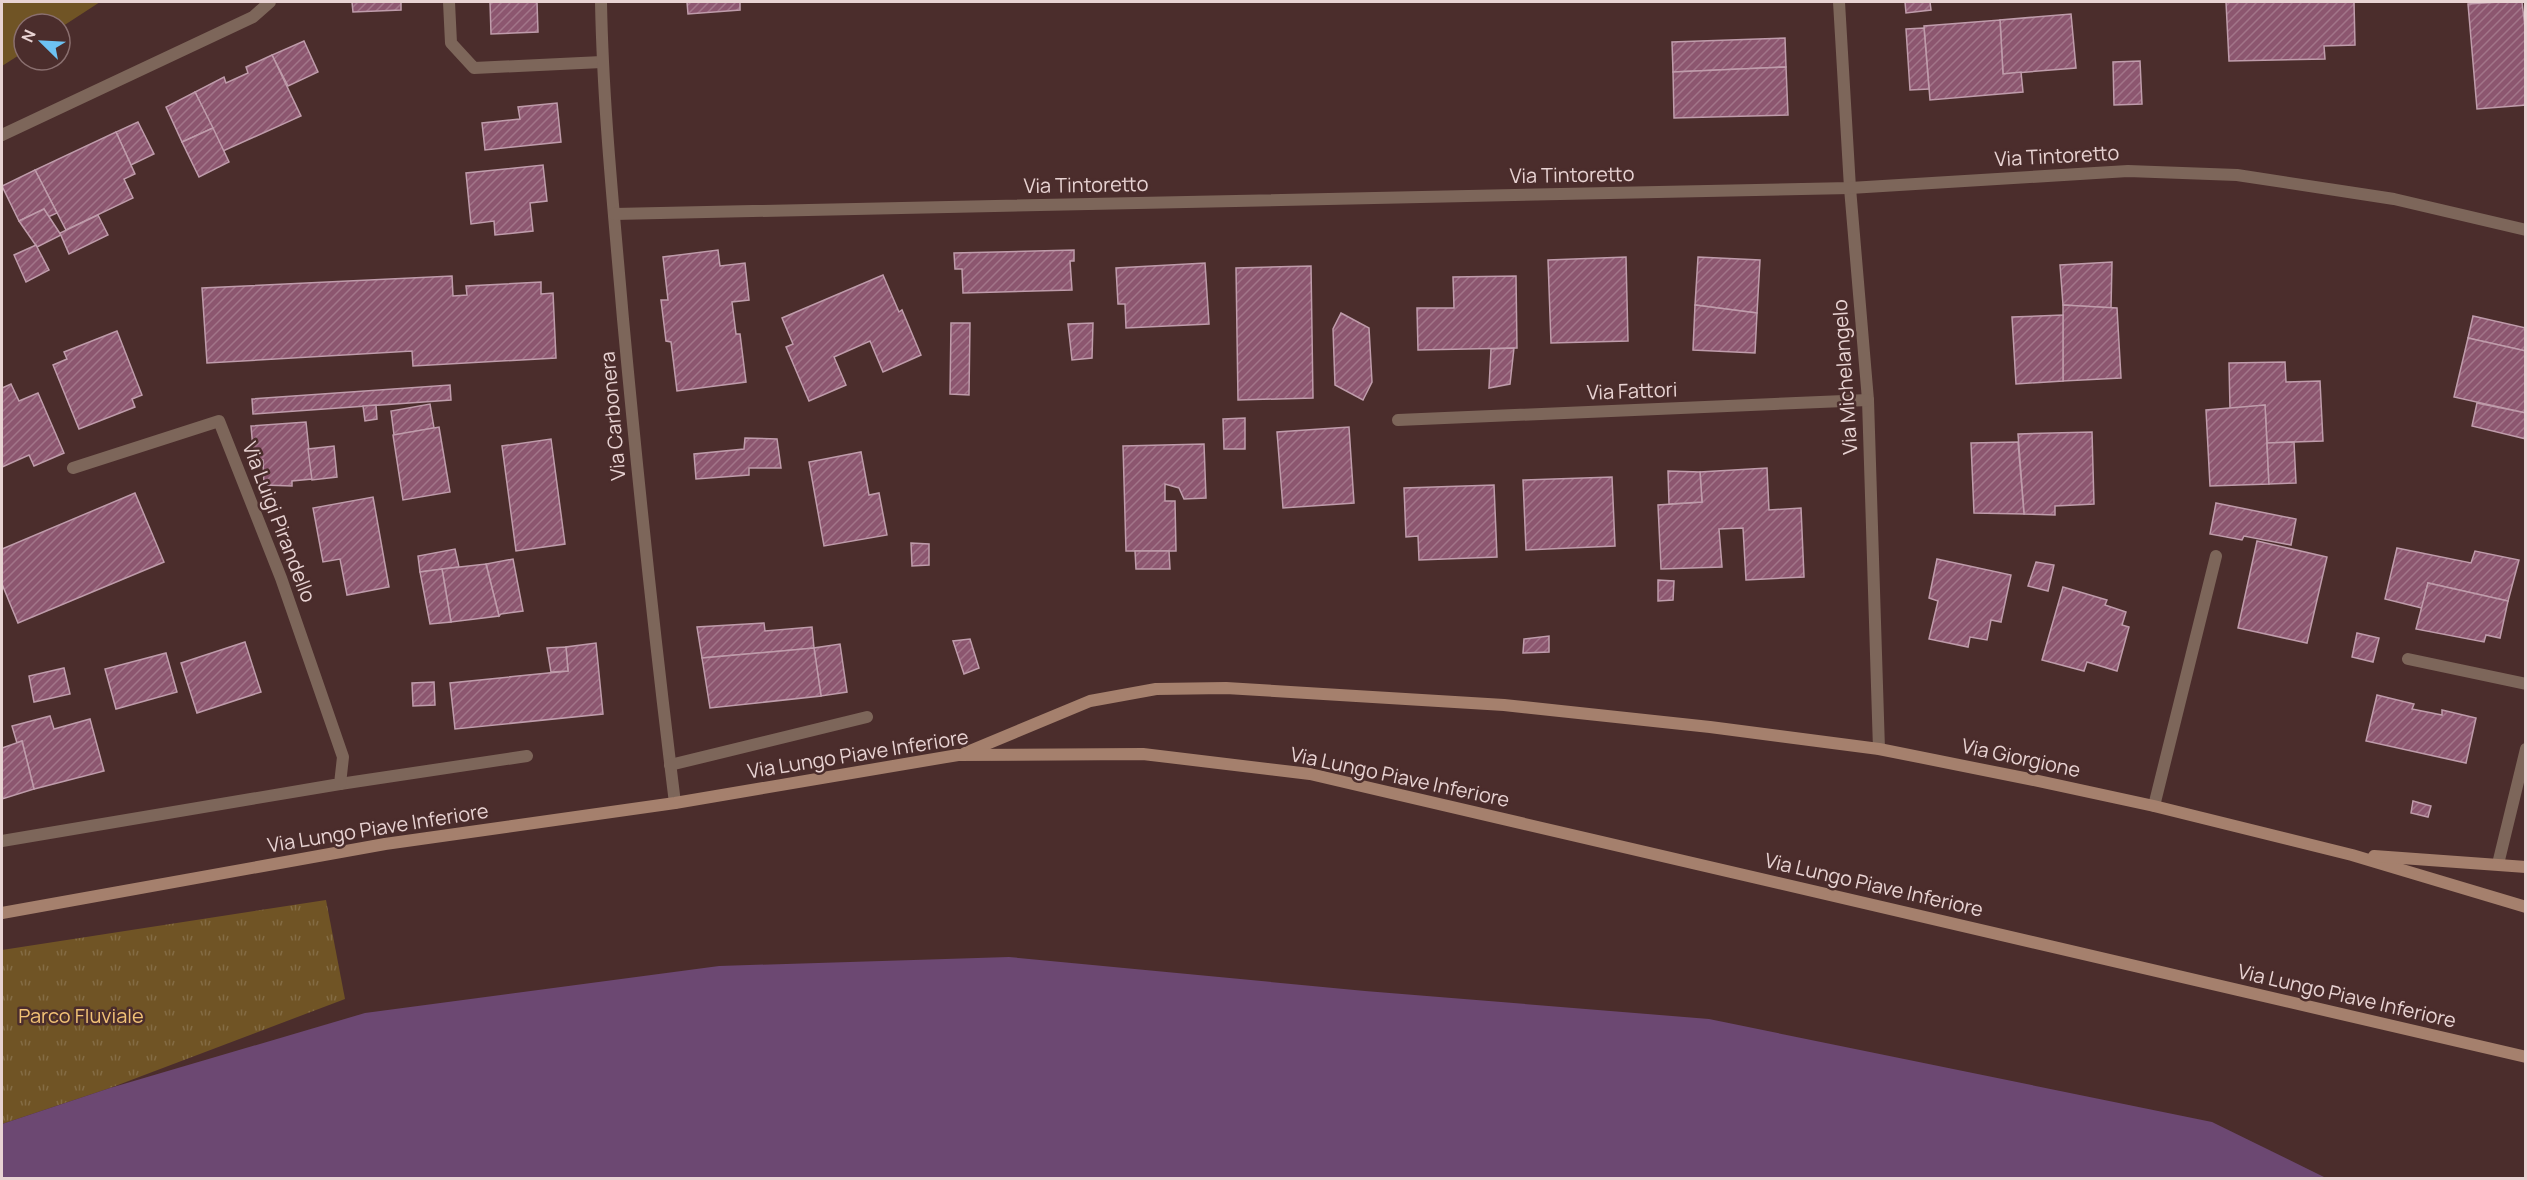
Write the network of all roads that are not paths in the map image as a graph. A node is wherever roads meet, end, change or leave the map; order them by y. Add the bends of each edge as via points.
1 (270, 2) edge
2 (449, 2) edge
3 (601, 2) edge
4 (1839, 2) edge
5 (602, 62) junction
6 (2, 135) edge
7 (1850, 188) junction
8 (614, 214) junction
9 (2526, 230) edge
10 (1868, 400) junction
11 (1398, 420) dead end
12 (73, 468) dead end
13 (2216, 556) dead end
14 (2408, 659) dead end
15 (2526, 684) edge
16 (867, 717) dead end
17 (1879, 750) junction
18 (2526, 750) edge
19 (958, 755) junction
20 (527, 756) dead end
21 (670, 765) junction
22 (340, 784) junction
23 (675, 803) junction
24 (2154, 806) junction
25 (2, 841) edge
26 (2352, 855) junction
27 (2498, 864) junction
28 (2526, 867) edge
29 (2526, 907) edge
30 (2, 913) edge
31 (2526, 1057) edge

1 - 6 street via 253,17
2 - 5 street via 451,43 474,68
3 - 5 street, Via Carbonera
4 - 7 street, Via Michelangelo
5 - 8 street, Via Carbonera
7 - 8 street, Via Tintoretto
7 - 9 street, Via Tintoretto via 2128,171 2237,175 2394,199
7 - 10 street, Via Michelangelo
8 - 21 street, Via Carbonera via 637,474
10 - 11 street, Via Fattori
10 - 17 street, Via Michelangelo
12 - 22 street, Via Luigi Pirandello via 219,421 281,578 343,757
13 - 24 street
14 - 15 street
16 - 21 street
17 - 19 main road, Via Giorgione via 1504,705 1226,688 1156,689 1090,701
17 - 24 main road, Via Giorgione
18 - 27 street
19 - 23 main road, Via Lungo Piave Inferiore
19 - 31 main road, Via Lungo Piave Inferiore via 1143,754 1310,774
20 - 22 street
21 - 23 street, Via Carbonera
22 - 25 street
23 - 30 main road, Via Lungo Piave Inferiore via 385,844
24 - 26 main road, Via Giorgione
26 - 27 main road, Via Giorgione
26 - 29 main road, Via Giorgione
27 - 28 main road, Via Giorgione

